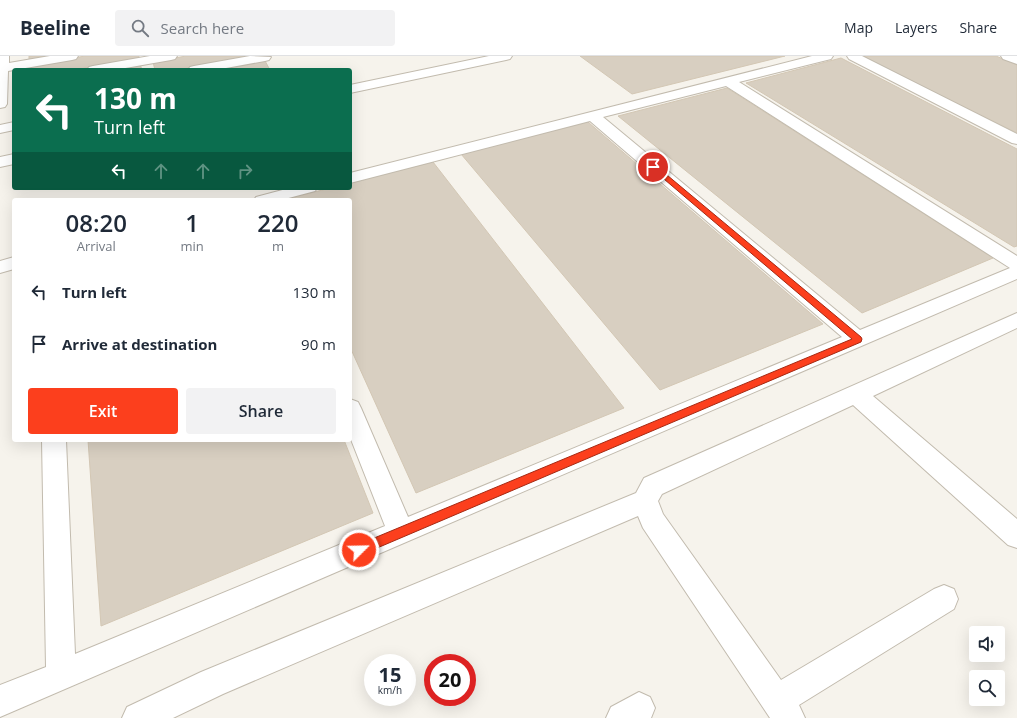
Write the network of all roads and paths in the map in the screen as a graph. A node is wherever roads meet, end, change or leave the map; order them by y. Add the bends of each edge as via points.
1 (72, 56) edge
2 (171, 56) edge
3 (265, 56) edge
4 (506, 56) edge
5 (827, 56) edge
6 (853, 56) edge
7 (1007, 56) edge
8 (1017, 60) edge
9 (3, 62) edge
10 (144, 62) edge
11 (106, 68) edge
12 (204, 68) edge
13 (271, 68) edge
14 (728, 81) junction
15 (8, 85) edge
16 (352, 89) edge
17 (12, 104) edge
18 (0, 105) edge
19 (593, 116) junction
20 (12, 126) edge
21 (0, 129) edge
22 (1017, 140) edge
23 (12, 152) edge
24 (0, 155) edge
25 (12, 159) edge
26 (0, 162) edge
27 (352, 177) edge
28 (302, 190) edge
29 (272, 198) edge
30 (12, 264) edge
31 (1017, 264) edge
32 (0, 267) edge
33 (1017, 272) edge
34 (1015, 323) edge
35 (858, 339) junction
36 (855, 394) junction
37 (352, 413) edge
38 (54, 442) edge
39 (645, 501) junction
40 (401, 532) junction
41 (1017, 536) edge
42 (944, 599) dead end
43 (61, 676) junction
44 (0, 702) edge
45 (783, 709) edge
46 (138, 718) edge

1 - 9 street
2 - 10 street
3 - 12 street
3 - 13 street
4 - 16 street
5 - 14 street
6 - 22 street
7 - 8 street
9 - 15 street
10 - 11 street
14 - 19 street
14 - 31 street
15 - 18 street
17 - 18 street
19 - 27 street
19 - 35 street
20 - 21 street
23 - 24 street
25 - 26 street
28 - 29 street
30 - 32 street
33 - 35 street
34 - 36 street
35 - 40 street
36 - 39 street via 653,486
36 - 41 street
37 - 40 street
38 - 43 street
39 - 45 street via 652,520
39 - 46 street via 212,683
40 - 43 street
42 - 45 street
43 - 44 street

